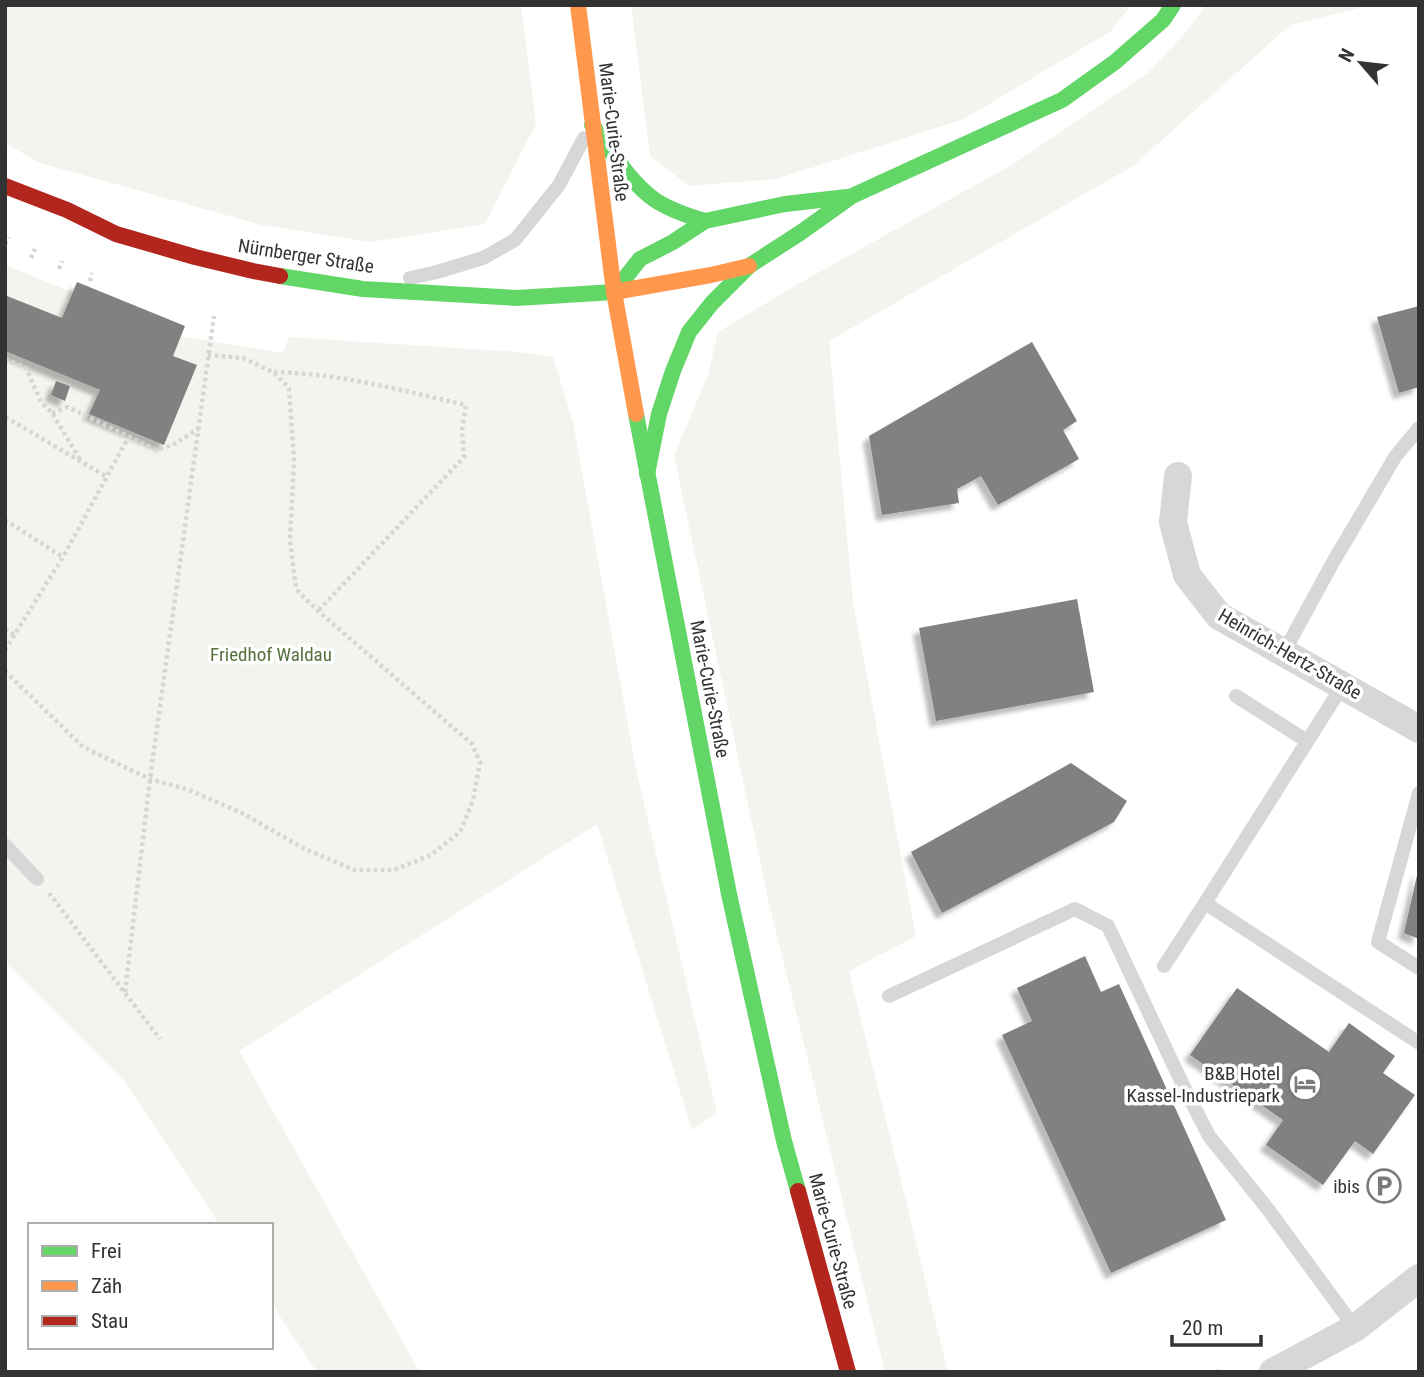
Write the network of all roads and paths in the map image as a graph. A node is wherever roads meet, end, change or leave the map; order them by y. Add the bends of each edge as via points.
1 (578, 5) edge
2 (1173, 5) edge
3 (592, 125) junction
4 (5, 186) edge
5 (852, 196) junction
6 (705, 221) junction
7 (9, 237) dead end
8 (5, 244) edge
9 (35, 249) dead end
10 (31, 258) dead end
11 (62, 261) dead end
12 (749, 266) junction
13 (59, 269) dead end
14 (92, 273) dead end
15 (90, 281) dead end
16 (363, 289) junction
17 (614, 292) junction
18 (214, 316) dead end
19 (208, 355) junction
20 (5, 359) edge
21 (273, 372) junction
22 (52, 413) junction
23 (5, 418) edge
24 (1419, 428) edge
25 (198, 429) junction
26 (128, 438) junction
27 (81, 461) junction
28 (646, 474) junction
29 (1178, 476) dead end
30 (108, 477) junction
31 (5, 520) edge
32 (63, 557) junction
33 (317, 611) junction
34 (5, 629) edge
35 (15, 635) junction
36 (5, 650) edge
37 (1284, 652) junction
38 (5, 670) edge
39 (1343, 685) junction
40 (1236, 696) dead end
41 (1419, 729) edge
42 (1307, 741) junction
43 (149, 779) junction
44 (1419, 793) edge
45 (5, 845) edge
46 (37, 878) joint
47 (1205, 903) junction
48 (1164, 966) dead end
49 (1419, 968) edge
50 (124, 992) junction
51 (889, 996) dead end
52 (160, 1039) dead end
53 (1419, 1043) edge
54 (1419, 1278) edge
55 (1355, 1328) junction
56 (838, 1336) junction
57 (830, 1360) dead end
58 (1222, 1370) dead end
59 (848, 1372) edge
60 (1216, 1372) edge
61 (1273, 1372) edge

1 - 3 main road, Marie-Curie-Straße
2 - 5 main road via 1163,20 1115,62 1062,100
3 - 6 main road via 654,199
3 - 16 lane via 559,185 515,240 483,258
3 - 17 main road, Marie-Curie-Straße
4 - 16 main road, Nürnberger Straße via 142,242 253,271
5 - 6 main road
5 - 12 main road
6 - 17 main road via 640,259
7 - 8 path
9 - 10 path
11 - 13 path
12 - 17 main road, Nürnberger Straße
12 - 28 main road via 689,332 659,414
14 - 15 path
16 - 17 main road, Nürnberger Straße via 517,298
17 - 28 main road, Marie-Curie-Straße
18 - 19 path
19 - 21 path via 243,358
19 - 25 path
20 - 22 path via 26,368 41,402
21 - 33 path via 289,388 294,460 290,540 296,589
21 - 33 path via 316,374 466,405 464,457
22 - 26 path via 68,407
22 - 27 path
23 - 27 path
24 - 37 lane via 1395,457
25 - 26 path via 156,450
25 - 43 path
26 - 30 path
27 - 30 path
28 - 56 main road, Marie-Curie-Straße via 734,920 784,1141
29 - 37 street, Heinrich-Hertz-Straße via 1173,522 1187,575 1219,616
30 - 32 path
31 - 32 path
32 - 35 path
33 - 43 path via 472,744 480,762 473,800 460,832 431,855 394,870 354,870 189,789
34 - 35 path
35 - 36 path
37 - 39 street, Heinrich-Hertz-Straße
38 - 43 path via 83,747
39 - 41 street, Heinrich-Hertz-Straße
39 - 42 lane
40 - 42 lane
42 - 47 lane
43 - 50 path
44 - 49 lane via 1378,942
45 - 46 lane
46 - 50 path
47 - 48 lane
47 - 53 lane
50 - 52 path
51 - 55 lane via 1074,909 1108,926 1209,1136
54 - 55 street
55 - 61 street
56 - 57 lane
56 - 59 main road, Marie-Curie-Straße
58 - 60 path

